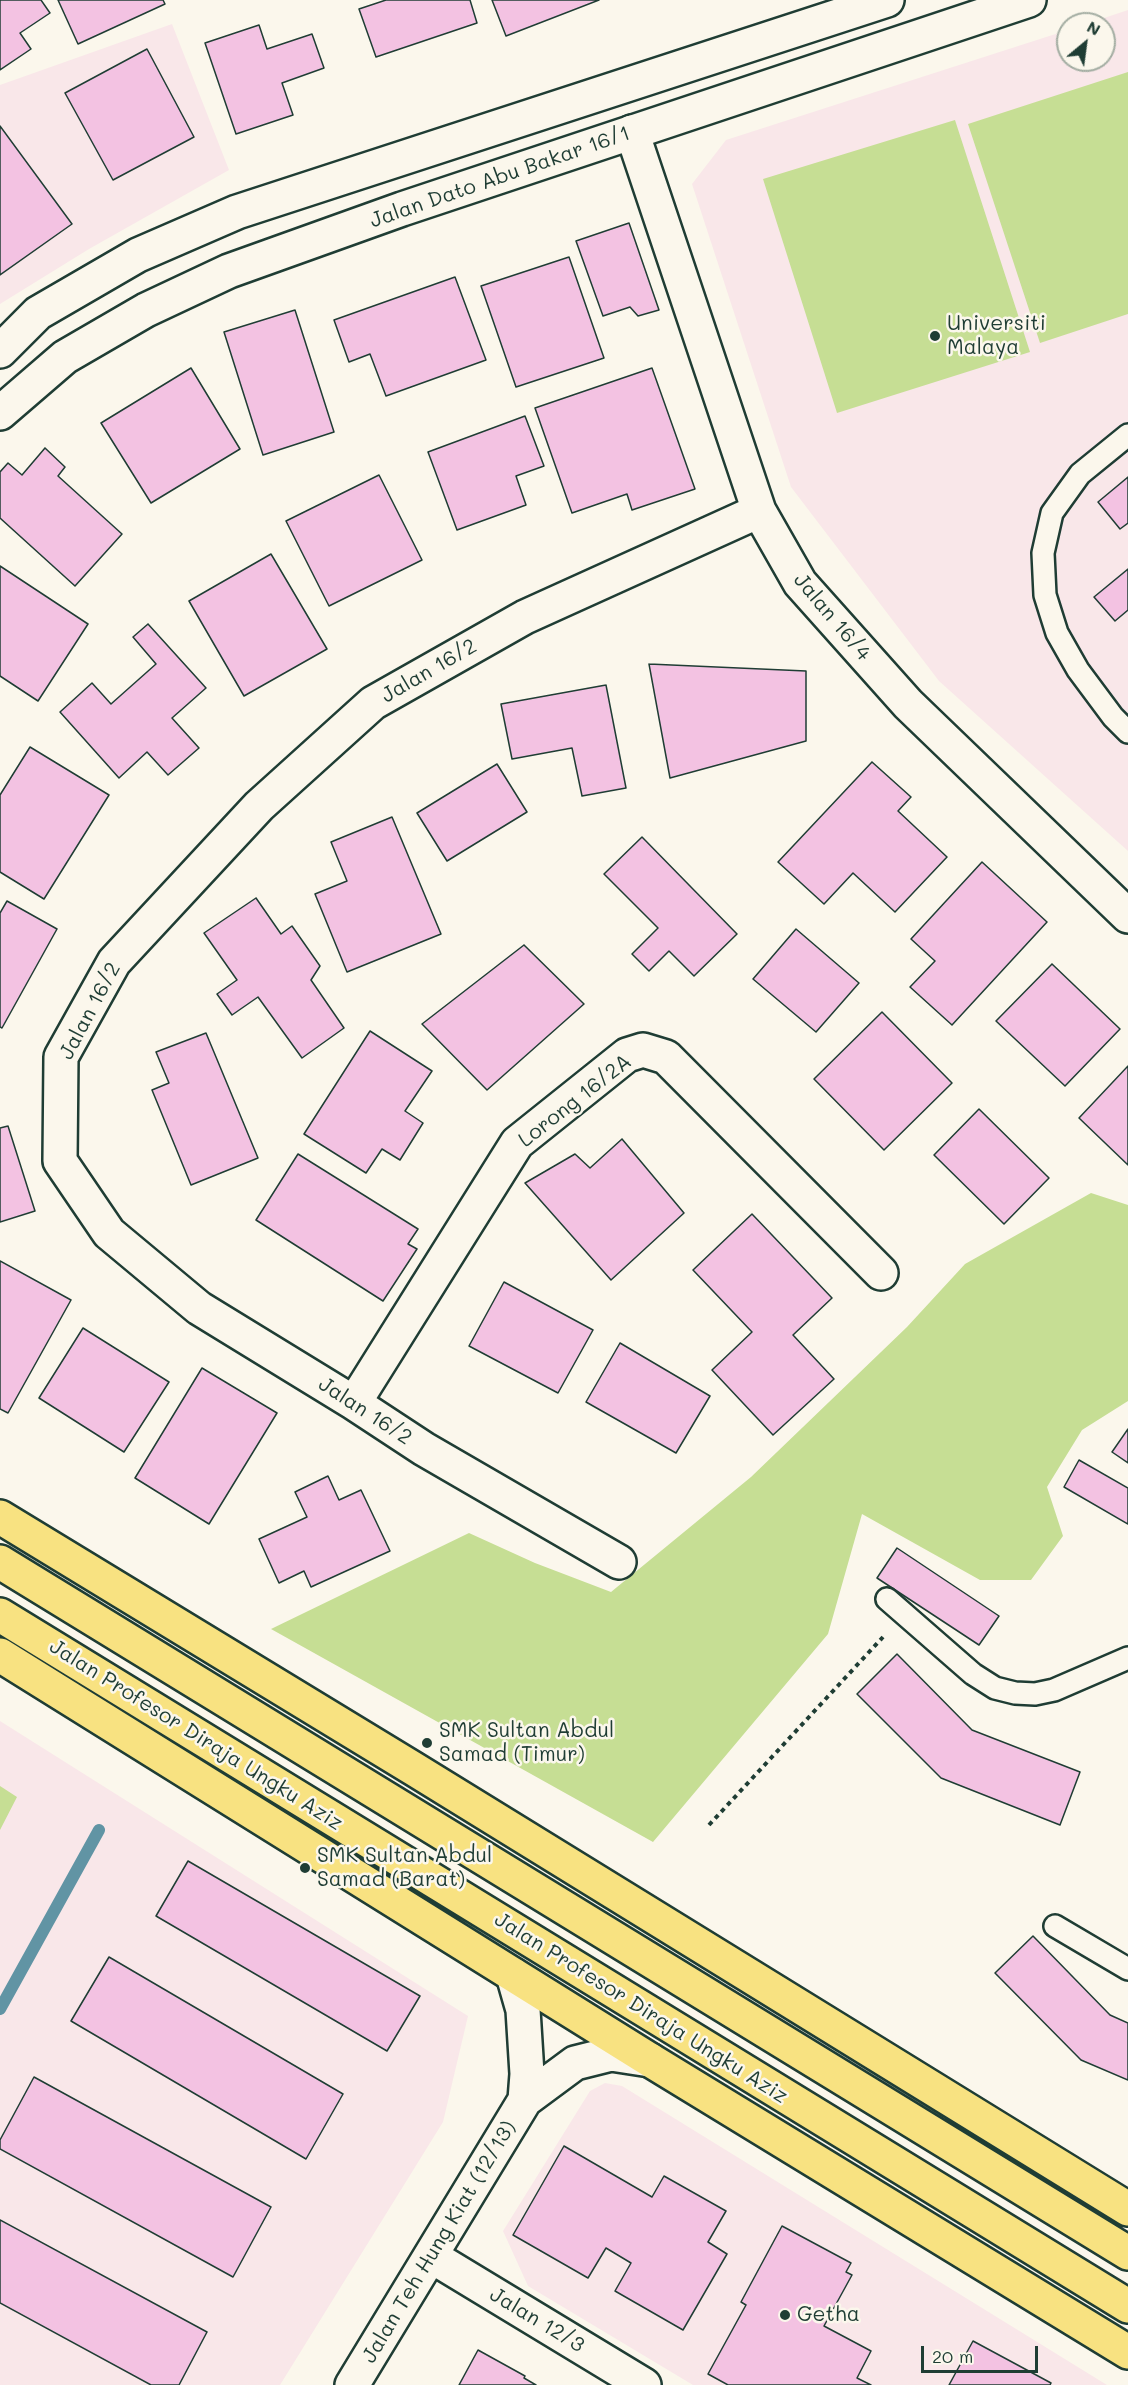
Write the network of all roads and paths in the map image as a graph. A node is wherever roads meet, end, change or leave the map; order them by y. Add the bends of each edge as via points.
1 (887, 0) edge
2 (1029, 0) edge
3 (632, 132) junction
4 (0, 351) edge
5 (0, 413) edge
6 (1128, 435) edge
7 (759, 511) junction
8 (1128, 732) edge
9 (1128, 916) edge
10 (880, 1273) dead end
11 (354, 1403) junction
12 (0, 1518) edge
13 (0, 1562) edge
14 (619, 1562) dead end
15 (887, 1599) dead end
16 (904, 1614) junction
17 (0, 1615) edge
18 (0, 1655) edge
19 (1128, 1658) edge
20 (709, 1825) dead end
21 (1055, 1926) dead end
22 (1128, 1969) edge
23 (513, 1975) junction
24 (650, 2060) junction
25 (525, 2100) junction
26 (1128, 2210) edge
27 (1128, 2253) edge
28 (431, 2256) junction
29 (1128, 2306) edge
30 (1128, 2352) edge
31 (352, 2385) edge
32 (644, 2385) edge

1 - 4 street via 237,212 138,255 38,313
2 - 3 street, Jalan Dato Abu Bakar 16/1
3 - 5 street, Jalan Dato Abu Bakar 16/1 via 229,271 146,310 65,357
3 - 7 street, Jalan 16/4
6 - 8 lane via 1080,474 1052,513 1043,553 1045,595 1058,633 1078,670
7 - 9 street, Jalan 16/4 via 800,583 908,704
7 - 11 street, Jalan 16/2 via 525,617 373,703 259,806 114,962 61,1058 60,1161 109,1233 199,1308
10 - 11 street, Lorong 16/2A via 666,1057 643,1050 627,1055 517,1143
11 - 14 street, Jalan 16/2 via 424,1449
12 - 26 main road
13 - 27 main road, Jalan Profesor Diraja Ungku Aziz
15 - 16 lane
16 - 19 lane via 973,1674 995,1688 1015,1693 1054,1690
16 - 20 path
17 - 29 main road, Jalan Profesor Diraja Ungku Aziz
18 - 23 main road
21 - 22 lane
23 - 24 main road
23 - 25 street, Jalan Teh Hung Kiat (12/13) via 523,2010
24 - 25 street, Jalan Teh Hung Kiat (12/13) via 611,2054 574,2063
24 - 30 main road
25 - 28 street, Jalan Teh Hung Kiat (12/13)
28 - 31 street, Jalan Teh Hung Kiat (12/13)
28 - 32 street, Jalan 12/3

